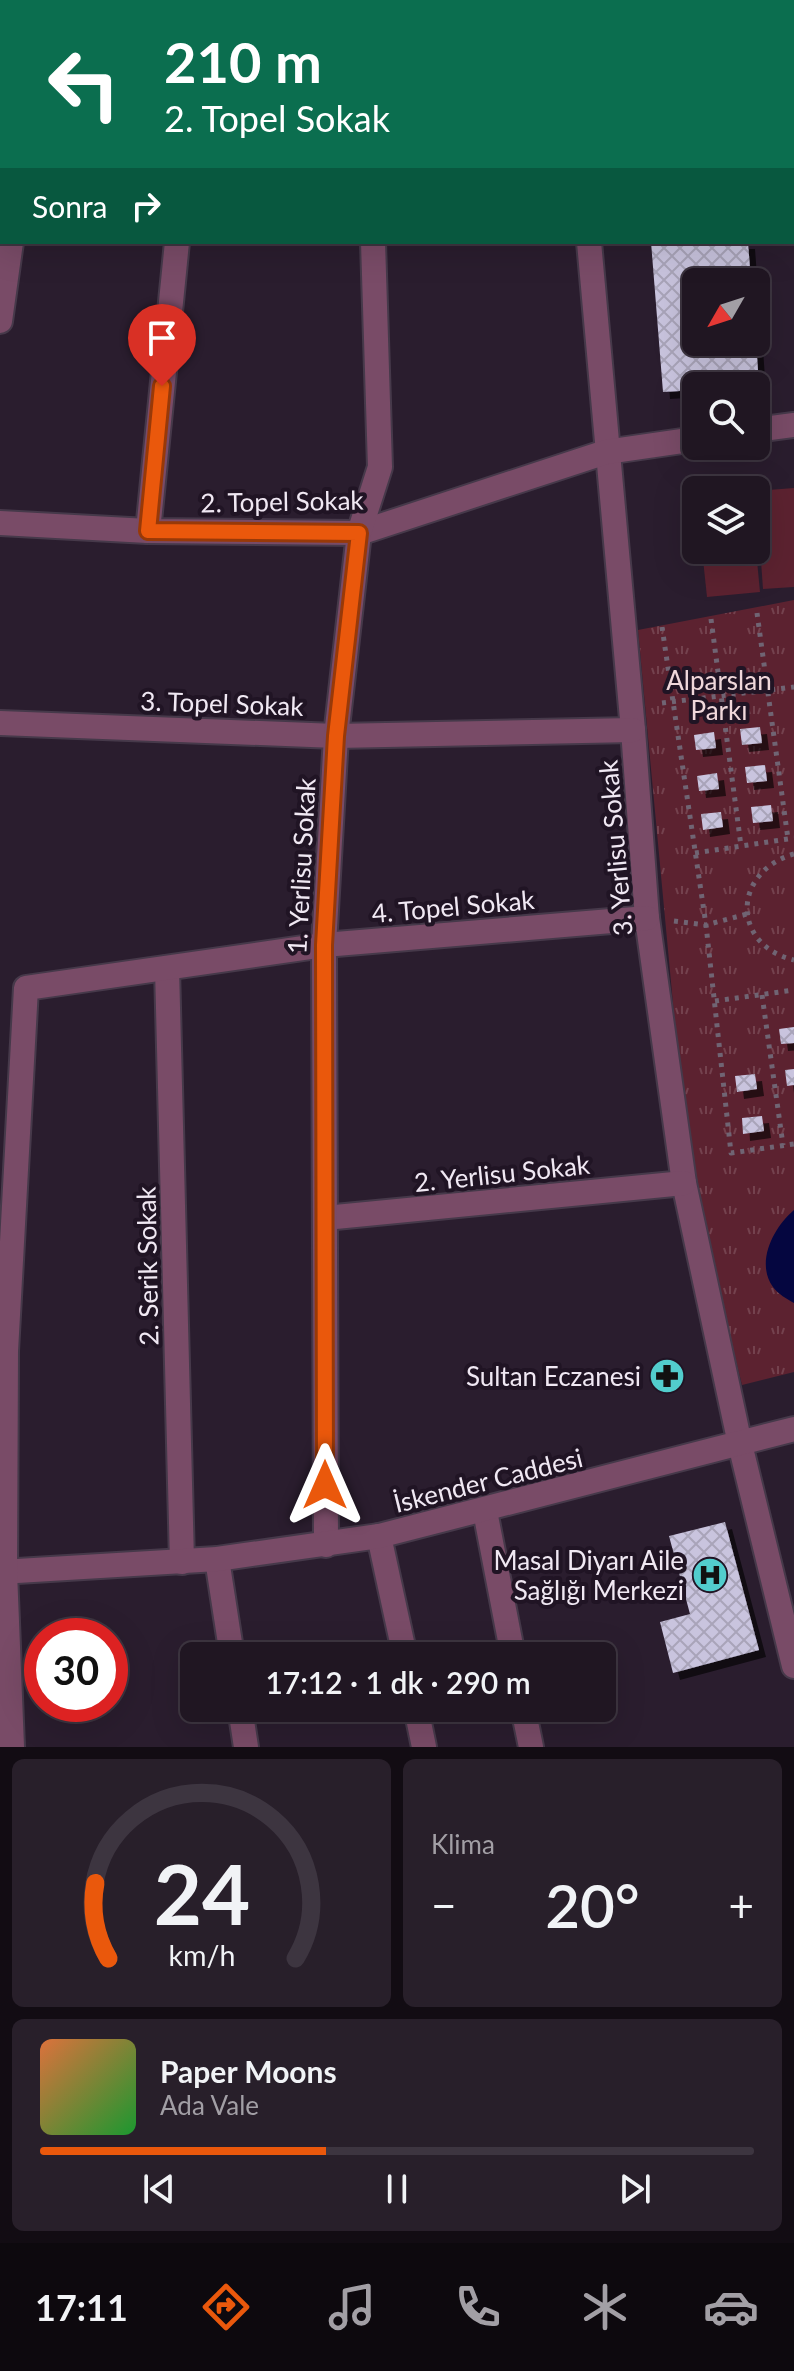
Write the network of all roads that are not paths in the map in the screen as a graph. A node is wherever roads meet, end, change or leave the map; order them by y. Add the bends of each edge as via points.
1 (11, 244) edge
2 (177, 244) edge
3 (373, 244) edge
4 (589, 244) edge
5 (0, 321) edge
6 (794, 425) edge
7 (770, 428) edge
8 (682, 441) edge
9 (606, 452) junction
10 (0, 523) edge
11 (148, 531) junction
12 (359, 533) junction
13 (0, 723) edge
14 (633, 730) junction
15 (336, 736) junction
16 (647, 918) junction
17 (324, 945) junction
18 (167, 968) junction
19 (684, 1183) junction
20 (325, 1218) junction
21 (794, 1429) edge
22 (740, 1444) junction
23 (485, 1511) junction
24 (379, 1536) junction
25 (326, 1545) junction
26 (217, 1559) junction
27 (182, 1562) junction
28 (3, 1572) edge
29 (230, 1642) edge
30 (402, 1642) edge
31 (510, 1642) edge
32 (794, 1666) edge
33 (242, 1722) edge
34 (419, 1722) edge
35 (526, 1722) edge
36 (12, 1747) edge
37 (246, 1747) edge
38 (424, 1747) edge
39 (531, 1747) edge

1 - 5 street
2 - 11 street
3 - 12 street, 1. Yerlisu Sokak via 380,467
4 - 9 street, 3. Yerlisu Sokak
6 - 7 street
8 - 9 street, 2. Topel Sokak
9 - 12 street, 2. Topel Sokak
9 - 14 street, 3. Yerlisu Sokak
10 - 11 street, 2. Topel Sokak
11 - 12 street, 2. Topel Sokak
12 - 15 street, 1. Yerlisu Sokak
13 - 15 street, 3. Topel Sokak
14 - 15 street, 3. Topel Sokak
14 - 16 street, 3. Yerlisu Sokak
15 - 17 street, 1. Yerlisu Sokak
16 - 17 street, 4. Topel Sokak
16 - 19 street, 3. Yerlisu Sokak
17 - 18 street, 4. Topel Sokak
17 - 20 street, 1. Yerlisu Sokak
18 - 27 street, 2. Serik Sokak
18 - 28 street, 4. Topel Sokak via 26,988 6,1351
19 - 20 street, 2. Yerlisu Sokak
19 - 22 street, 3. Yerlisu Sokak
20 - 25 street, 1. Yerlisu Sokak
21 - 22 street, İskender Caddesi
22 - 23 street, İskender Caddesi
22 - 32 street, 3. Yerlisu Sokak
23 - 24 street, İskender Caddesi
23 - 31 street
24 - 25 street, İskender Caddesi
24 - 30 street
25 - 26 street, İskender Caddesi
26 - 27 street, İskender Caddesi
26 - 29 street
27 - 28 street, İskender Caddesi
28 - 36 street
33 - 37 street
34 - 38 street
35 - 39 street

